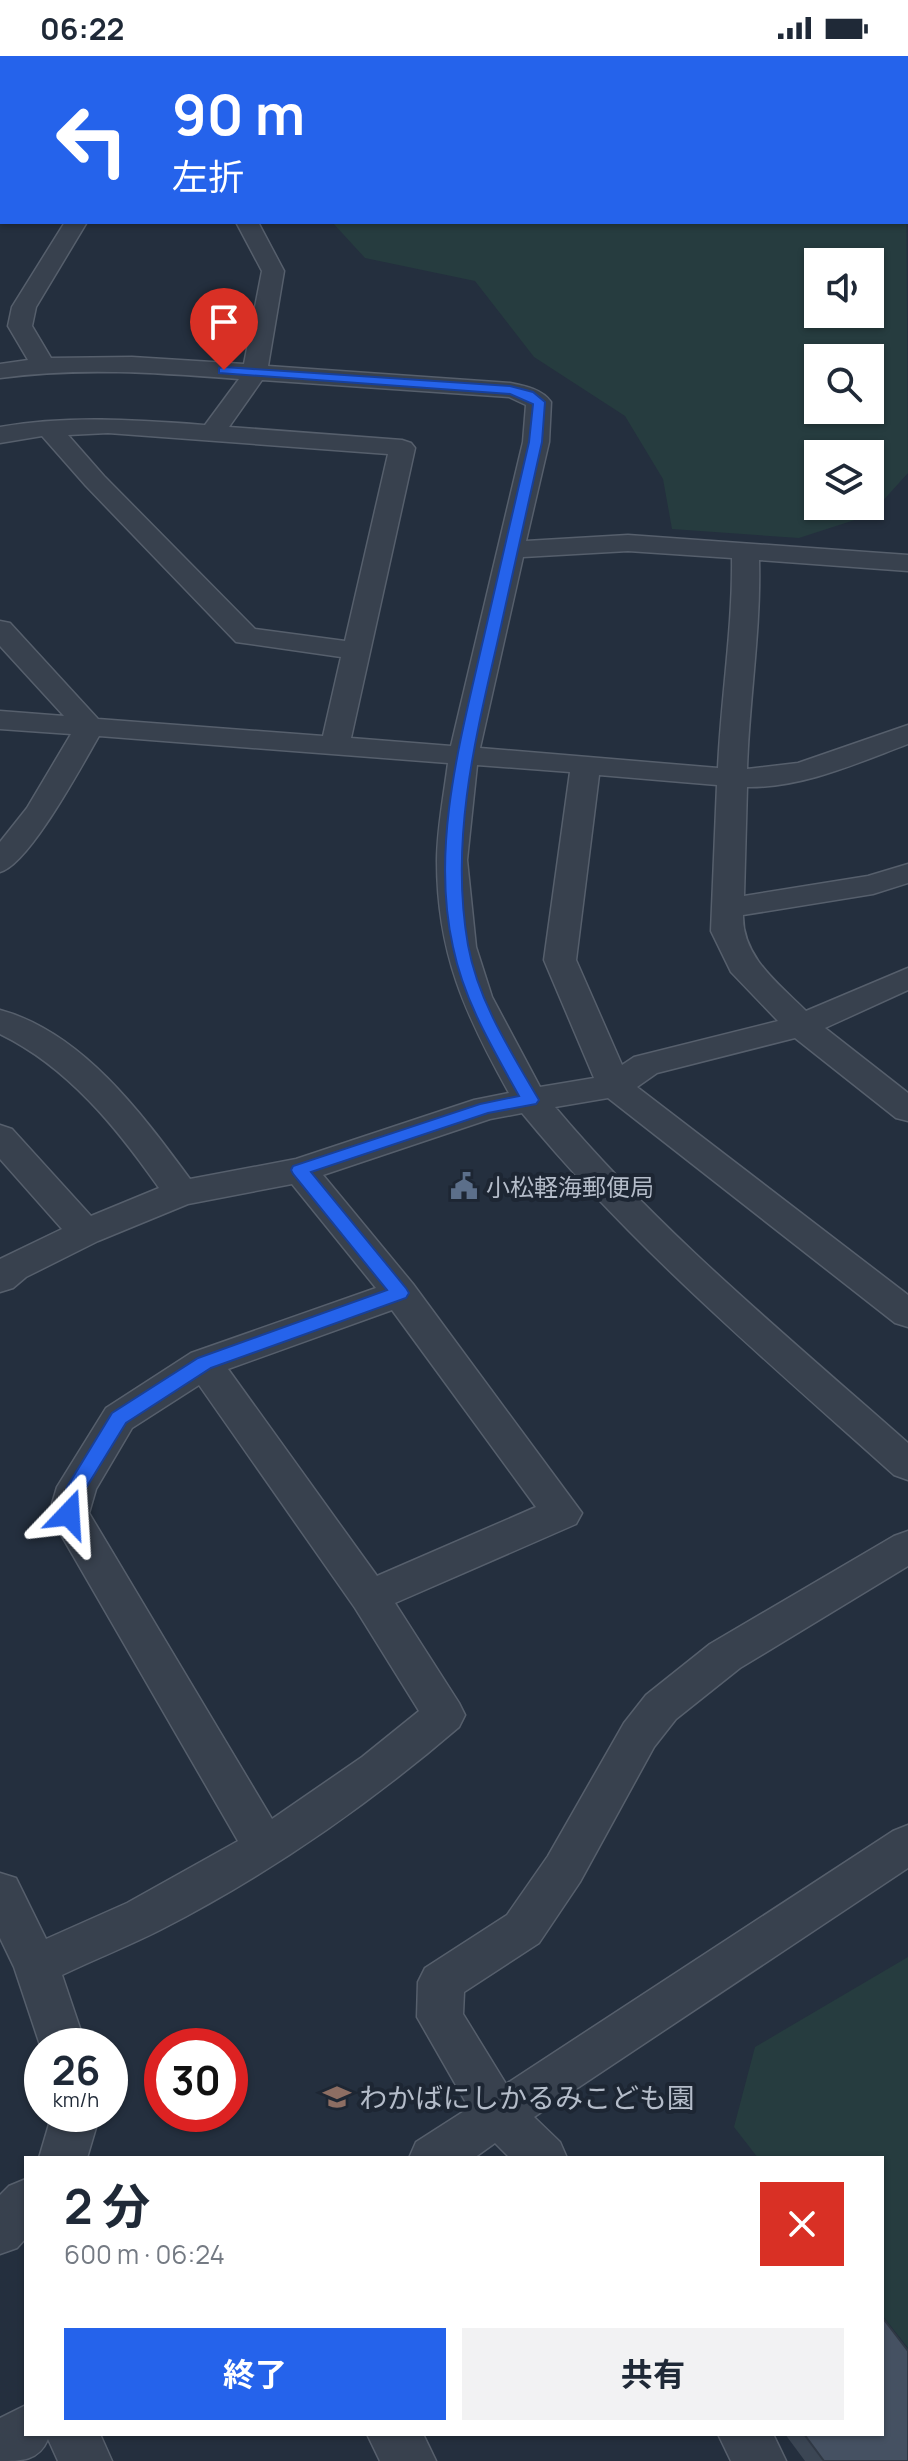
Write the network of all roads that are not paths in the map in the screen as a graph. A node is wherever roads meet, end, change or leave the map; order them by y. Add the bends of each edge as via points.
1 (75, 224) edge
2 (248, 224) edge
3 (43, 365) junction
4 (0, 371) edge
5 (255, 373) junction
6 (49, 428) junction
7 (211, 434) junction
8 (0, 435) edge
9 (512, 550) junction
10 (745, 553) junction
11 (907, 554) edge
12 (0, 629) edge
13 (358, 651) junction
14 (0, 720) edge
15 (90, 727) junction
16 (908, 734) edge
17 (335, 745) junction
18 (464, 754) junction
19 (586, 764) junction
20 (732, 780) junction
21 (0, 863) edge
22 (908, 873) edge
23 (728, 908) junction
24 (908, 978) edge
25 (0, 1021) edge
26 (801, 1026) junction
27 (614, 1086) junction
28 (530, 1100) junction
29 (908, 1110) edge
30 (0, 1137) edge
31 (300, 1170) junction
32 (181, 1193) junction
33 (85, 1232) junction
34 (4, 1270) edge
35 (400, 1293) junction
36 (908, 1314) edge
37 (204, 1363) junction
38 (908, 1465) edge
39 (908, 1547) edge
40 (369, 1597) junction
41 (908, 1844) edge
42 (266, 1848) junction
43 (0, 1892) edge
44 (36, 1965) junction
45 (57, 2028) edge
46 (498, 2114) junction
47 (71, 2132) edge
48 (64, 2156) edge
49 (436, 2156) edge
50 (541, 2156) edge
51 (24, 2204) edge
52 (0, 2231) edge
53 (24, 2432) edge
54 (73, 2436) edge
55 (394, 2436) edge
56 (745, 2436) edge
57 (0, 2448) edge
58 (86, 2461) edge
59 (410, 2461) edge
60 (760, 2461) edge

1 - 3 street via 24,307 20,326
2 - 5 street via 273,271
3 - 4 street
3 - 5 street via 132,364
5 - 7 street
5 - 9 street via 510,390 539,402 536,442
6 - 7 street via 108,425
6 - 8 street
6 - 13 street via 246,636
7 - 13 street via 402,448
9 - 10 street via 628,543
9 - 18 street
10 - 11 street
10 - 20 street
12 - 15 street
13 - 17 street
14 - 15 street
15 - 17 street
15 - 21 street via 40,811
16 - 20 street via 799,773
17 - 18 street
18 - 19 street
18 - 28 street via 452,860 460,947 476,997
19 - 20 street
19 - 27 street via 560,960
20 - 23 street
22 - 23 street via 873,885
23 - 26 street via 727,931 742,965
24 - 26 street
25 - 32 street via 83,1075 149,1147
26 - 27 street via 646,1065
26 - 29 street
27 - 28 street
27 - 36 street
28 - 31 street via 486,1108
28 - 38 street via 585,1166 676,1254
30 - 33 street
31 - 32 street
31 - 35 street
32 - 33 street
33 - 34 street
35 - 37 street
35 - 40 street via 562,1513
37 - 40 street
37 - 42 street via 119,1418 77,1487 69,1514
39 - 46 street via 725,1656 661,1707 523,1929 441,1982 440,2017
40 - 42 street via 444,1715 406,1749
41 - 46 street
42 - 44 street via 156,1910
43 - 44 street
44 - 45 street
46 - 49 street
46 - 50 street
47 - 48 street
51 - 52 street
53 - 57 street
54 - 58 street
55 - 59 street
56 - 60 street

